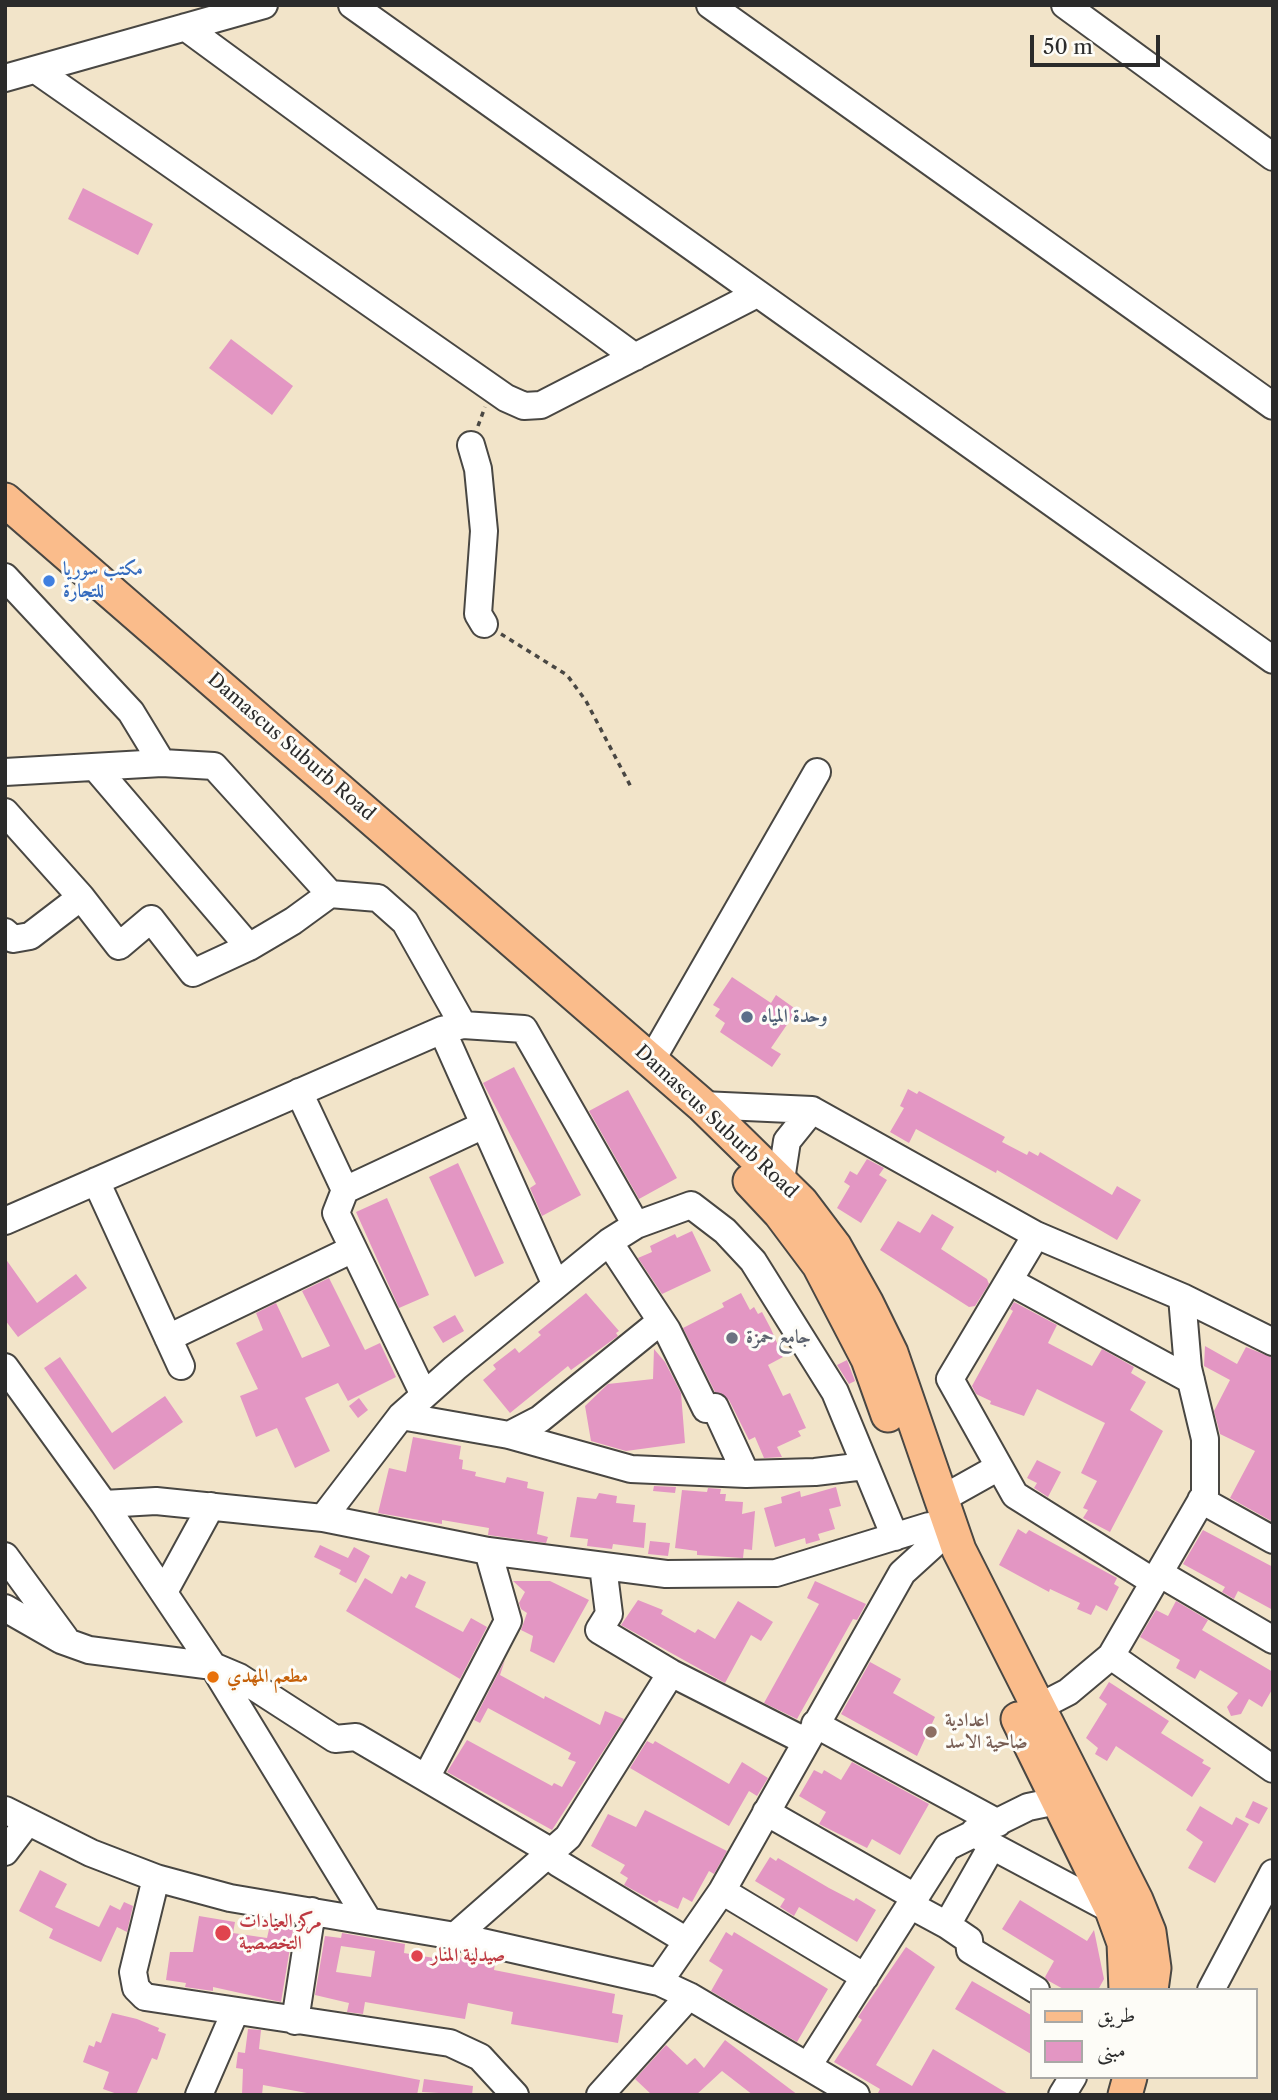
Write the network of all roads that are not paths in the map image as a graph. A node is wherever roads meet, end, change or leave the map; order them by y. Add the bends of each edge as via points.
1 (352, 5) edge
2 (710, 5) edge
3 (1065, 5) edge
4 (251, 7) edge
5 (186, 27) junction
6 (36, 69) junction
7 (5, 78) edge
8 (1273, 157) edge
9 (757, 293) junction
10 (635, 357) junction
11 (1273, 406) edge
12 (471, 446) dead end
13 (5, 500) edge
14 (5, 529) edge
15 (5, 576) edge
16 (484, 624) road end
17 (1273, 660) edge
18 (162, 763) junction
19 (95, 767) junction
20 (5, 772) edge
21 (817, 772) dead end
22 (5, 812) edge
23 (330, 894) junction
24 (81, 897) junction
25 (5, 932) edge
26 (249, 947) junction
27 (453, 1028) junction
28 (651, 1061) junction
29 (299, 1093) junction
30 (702, 1105) junction
31 (812, 1110) junction
32 (484, 1125) junction
33 (781, 1180) junction
34 (96, 1181) junction
35 (345, 1190) junction
36 (5, 1221) edge
37 (636, 1225) junction
38 (1036, 1235) junction
39 (609, 1242) junction
40 (354, 1250) junction
41 (1009, 1281) junction
42 (555, 1283) junction
43 (1182, 1297) junction
44 (661, 1321) junction
45 (168, 1338) junction
46 (1273, 1342) edge
47 (181, 1366) dead end
48 (5, 1367) edge
49 (1191, 1380) junction
50 (424, 1395) junction
51 (401, 1416) junction
52 (509, 1435) junction
53 (865, 1466) junction
54 (999, 1467) junction
55 (746, 1474) junction
56 (1201, 1500) junction
57 (104, 1504) junction
58 (211, 1506) junction
59 (323, 1518) junction
60 (934, 1523) junction
61 (895, 1537) junction
62 (1273, 1540) edge
63 (488, 1551) junction
64 (5, 1556) edge
65 (603, 1566) junction
66 (1157, 1578) junction
67 (164, 1592) junction
68 (5, 1608) edge
69 (1273, 1640) edge
70 (68, 1642) junction
71 (1111, 1656) junction
72 (213, 1666) junction
73 (671, 1673) junction
74 (1037, 1707) junction
75 (810, 1733) junction
76 (1273, 1769) edge
77 (426, 1778) junction
78 (1057, 1801) junction
79 (766, 1812) junction
80 (16, 1817) edge
81 (988, 1834) junction
82 (5, 1852) edge
83 (550, 1852) junction
84 (1273, 1873) edge
85 (156, 1878) junction
86 (722, 1891) junction
87 (913, 1901) junction
88 (1112, 1910) junction
89 (313, 1911) junction
90 (368, 1920) junction
91 (947, 1925) junction
92 (455, 1936) junction
93 (687, 1941) junction
94 (865, 1977) junction
95 (659, 1982) junction
96 (1033, 1988) edge
97 (1126, 1988) edge
98 (1151, 1988) edge
99 (1212, 1988) edge
100 (689, 1996) junction
101 (235, 2012) junction
102 (295, 2021) junction
103 (808, 2066) junction
104 (1072, 2079) edge
105 (850, 2093) edge
106 (199, 2095) edge
107 (516, 2095) edge
108 (600, 2095) edge
109 (1062, 2095) edge

1 - 9 street
2 - 11 street
3 - 8 street
4 - 5 street
5 - 6 street
5 - 10 street
6 - 7 street
6 - 10 street via 506,398 524,406 541,405
9 - 10 street
9 - 17 street
12 - 16 street via 484,531 478,614
13 - 28 main road, Damascus Suburb Road
14 - 60 main road, Damascus Suburb Road via 734,1163 780,1213 818,1265 868,1359
15 - 18 street via 131,712
18 - 19 street
18 - 23 street via 214,766
19 - 20 street
19 - 26 street
21 - 28 street
22 - 24 street
23 - 26 street
23 - 27 street via 378,898 405,922
24 - 25 street via 30,936 13,939
24 - 26 street via 119,946 151,919 193,973
27 - 29 street
27 - 32 street
27 - 37 street via 524,1029
28 - 30 main road, Damascus Suburb Road
29 - 34 street
29 - 35 street
30 - 31 street
30 - 33 main road, Damascus Suburb Road
31 - 33 street via 787,1141
31 - 38 street
32 - 35 street
32 - 42 street
33 - 60 main road, Damascus Suburb Road via 835,1247 891,1353
34 - 36 street
34 - 45 street
35 - 40 street via 336,1213
37 - 39 street
37 - 53 street via 691,1205 725,1231 753,1261 835,1392
38 - 41 street
38 - 43 street
39 - 42 street
39 - 44 street
40 - 45 street
40 - 50 street
41 - 49 street
41 - 54 street via 950,1379
42 - 50 street
43 - 46 street
43 - 49 street
44 - 52 street via 540,1419
44 - 55 street via 706,1409 715,1407
45 - 47 street
48 - 57 street
49 - 56 street via 1205,1439 1205,1494
50 - 51 street
51 - 52 street
51 - 59 street
52 - 55 street via 631,1469
53 - 55 street
53 - 61 street
54 - 60 street
54 - 66 street via 1015,1495
56 - 62 street
56 - 66 street
57 - 58 street via 156,1501
57 - 67 street
58 - 59 street
58 - 67 street
59 - 63 street
60 - 61 street
60 - 74 main road, Damascus Suburb Road via 960,1550
60 - 75 street
60 - 78 main road, Damascus Suburb Road
61 - 65 street via 776,1573 666,1574
63 - 65 street
63 - 77 street via 508,1621
64 - 70 street
65 - 73 street via 608,1614 599,1630
66 - 69 street
66 - 71 street
67 - 72 street
68 - 70 street
70 - 72 street via 89,1650
71 - 74 street via 1068,1692
71 - 76 street
72 - 77 street via 239,1677 335,1739 356,1737
72 - 90 street
73 - 75 street
73 - 83 street via 568,1837
74 - 98 main road, Damascus Suburb Road via 1136,1900 1149,1932 1154,1968
75 - 79 street
75 - 81 street
77 - 83 street
78 - 81 street via 1028,1807
78 - 88 main road, Damascus Suburb Road
79 - 86 street
79 - 87 street
80 - 82 street via 13,1845
80 - 85 street
81 - 87 street via 947,1847
81 - 88 street
81 - 91 street
83 - 92 street
83 - 93 street via 558,1863
84 - 99 street
85 - 89 street via 230,1898
85 - 101 street via 134,1972 136,1989 156,2000
86 - 93 street
86 - 94 street
87 - 91 street
87 - 94 street
88 - 97 main road, Damascus Suburb Road via 1124,1943
89 - 90 street
89 - 102 street
90 - 92 street
91 - 96 street via 969,1940 970,1950
92 - 95 street
93 - 95 street
94 - 103 street
95 - 100 street
100 - 103 street
100 - 108 street
101 - 102 street
101 - 106 street
102 - 107 street via 450,2043 480,2057
103 - 105 street
104 - 109 street

